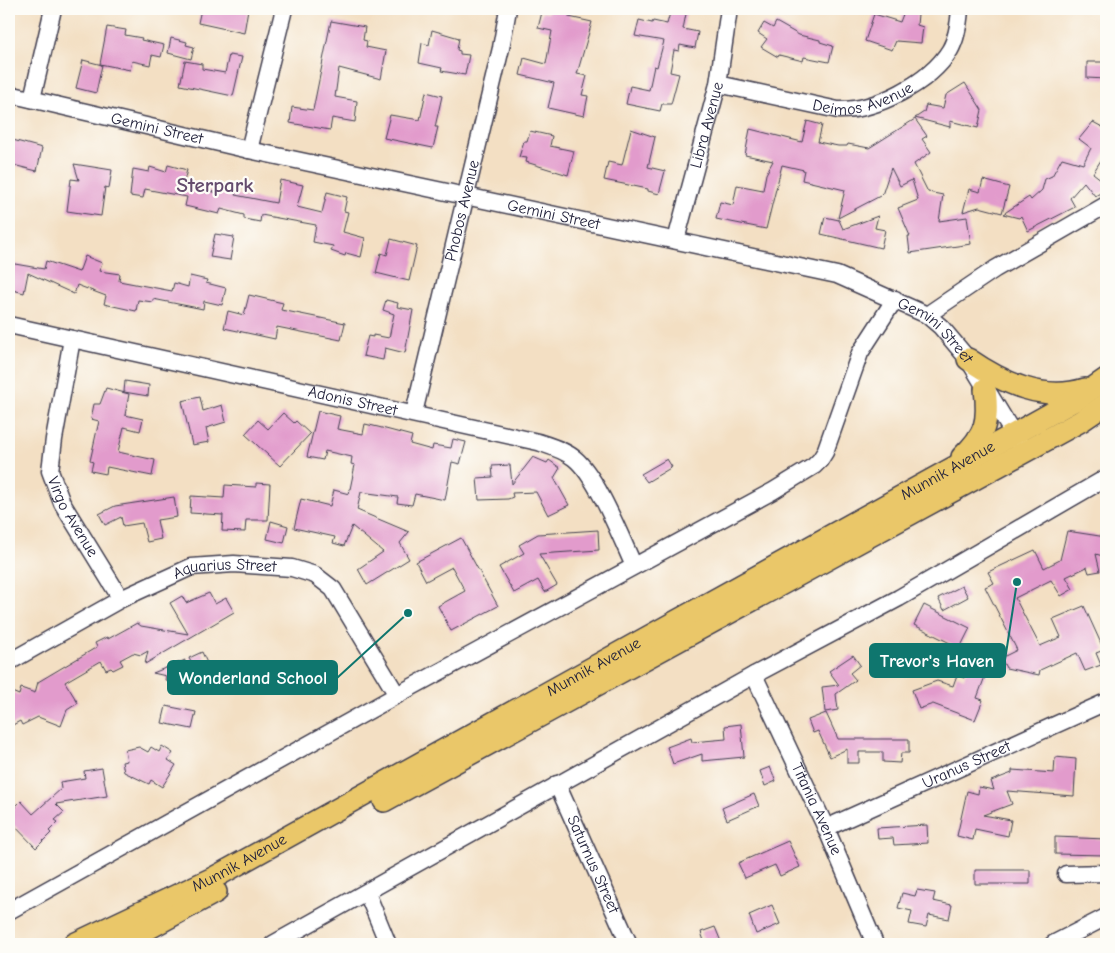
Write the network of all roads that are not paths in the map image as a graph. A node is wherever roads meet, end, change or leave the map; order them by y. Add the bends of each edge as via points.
1 (53, 9) edge
2 (284, 9) edge
3 (508, 9) edge
4 (728, 9) edge
5 (960, 9) edge
6 (718, 84) junction
7 (9, 94) edge
8 (32, 99) junction
9 (249, 150) junction
10 (465, 196) junction
11 (1106, 205) edge
12 (676, 240) junction
13 (895, 299) junction
14 (927, 315) junction
15 (9, 325) edge
16 (72, 339) junction
17 (968, 360) junction
18 (984, 389) junction
19 (1104, 389) edge
20 (414, 413) junction
21 (1106, 416) edge
22 (1081, 421) junction
23 (1019, 443) junction
24 (947, 471) junction
25 (1106, 478) edge
26 (634, 566) junction
27 (121, 599) junction
28 (9, 662) edge
29 (754, 675) junction
30 (397, 695) junction
31 (1106, 702) edge
32 (557, 784) junction
33 (826, 828) junction
34 (1106, 873) edge
35 (1066, 874) dead end
36 (367, 893) junction
37 (9, 911) edge
38 (1106, 917) edge
39 (1106, 924) edge
40 (1070, 937) junction
41 (74, 944) edge
42 (120, 944) edge
43 (273, 944) edge
44 (388, 944) edge
45 (629, 944) edge
46 (875, 944) edge
47 (1053, 944) edge

1 - 8 street
2 - 9 street
3 - 10 street, Phobos Avenue
4 - 6 street, Libra Avenue
5 - 6 street, Deimos Avenue via 954,42 938,66 877,104 838,110
6 - 12 street, Libra Avenue
7 - 8 street, Gemini Street
8 - 9 street, Gemini Street
9 - 10 street, Gemini Street
10 - 12 street, Gemini Street
10 - 20 street, Phobos Avenue
11 - 14 street via 995,269
12 - 13 street, Gemini Street via 837,275
13 - 14 street, Gemini Street
13 - 26 street via 860,354 825,452 814,466
14 - 17 street, Gemini Street via 953,339
15 - 16 street, Adonis Street
16 - 20 street, Adonis Street
16 - 27 street, Virgo Avenue via 50,471 62,503
17 - 18 street, Gemini Street
17 - 19 main road via 1007,382 1034,391 1064,394
18 - 23 street, Gemini Street
18 - 24 main road via 987,407 984,429 971,448
19 - 22 main road, Munnik Avenue
19 - 23 main road, Munnik Avenue
20 - 26 street, Adonis Street via 538,442 574,458 596,488
21 - 22 street
22 - 23 main road, Munnik Avenue
23 - 24 main road, Munnik Avenue
23 - 42 main road, Munnik Avenue
24 - 41 main road, Munnik Avenue via 215,877
25 - 29 street via 899,598
26 - 30 street
27 - 28 street, Aquarius Street
27 - 30 street, Aquarius Street via 202,565 292,568 315,574 333,589
29 - 32 street
29 - 33 street, Titania Avenue
30 - 37 street
31 - 33 street, Uranus Street
32 - 36 street
32 - 45 street, Saturnus Street
33 - 46 street, Titania Avenue
34 - 35 street
36 - 43 street
36 - 44 street
38 - 40 street
39 - 40 street
40 - 47 street

